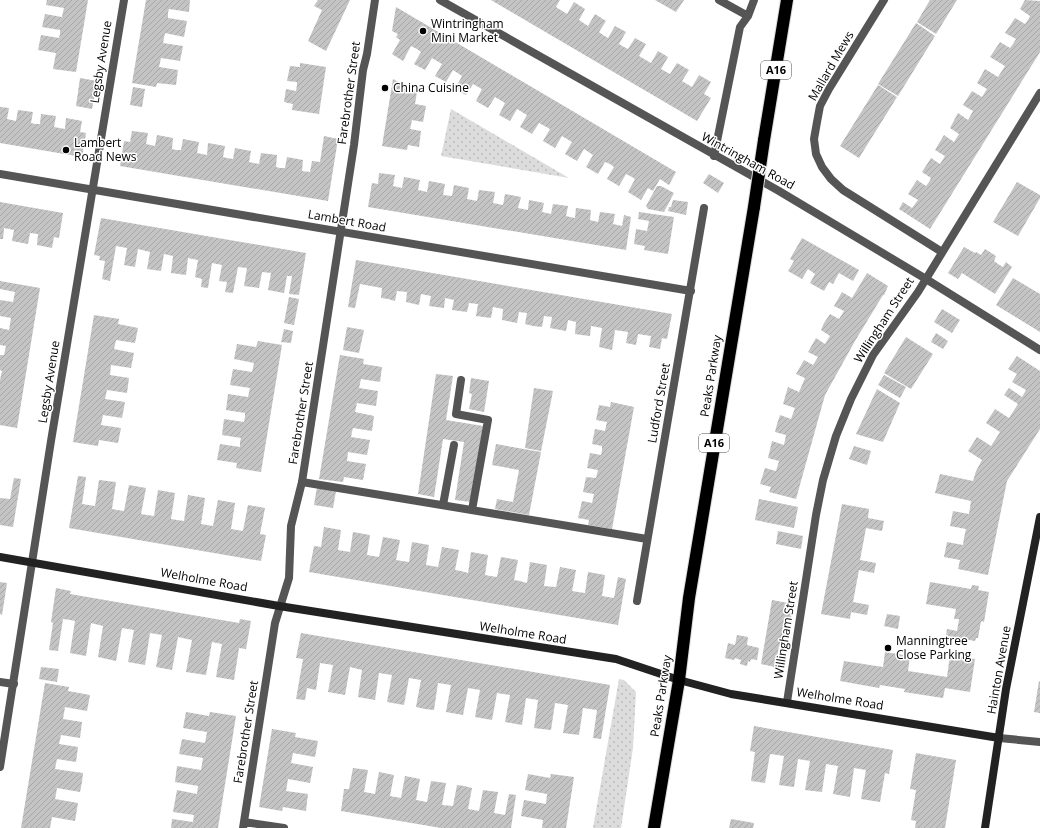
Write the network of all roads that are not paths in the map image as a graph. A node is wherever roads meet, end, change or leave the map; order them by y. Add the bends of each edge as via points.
1 (124, 0) edge
2 (375, 0) edge
3 (440, 0) edge
4 (719, 0) edge
5 (754, 0) edge
6 (787, 0) edge
7 (884, 0) edge
8 (748, 16) junction
9 (1040, 93) edge
10 (714, 156) junction
11 (0, 174) edge
12 (93, 190) junction
13 (704, 208) dead end
14 (340, 231) junction
15 (942, 252) junction
16 (926, 279) junction
17 (691, 291) junction
18 (1040, 350) edge
19 (462, 380) dead end
20 (454, 445) dead end
21 (302, 482) junction
22 (443, 505) junction
23 (472, 510) junction
24 (1040, 518) edge
25 (647, 539) junction
26 (0, 556) edge
27 (32, 562) junction
28 (637, 601) dead end
29 (279, 606) junction
30 (678, 680) junction
31 (0, 682) edge
32 (14, 684) junction
33 (787, 702) junction
34 (999, 738) junction
35 (1040, 742) edge
36 (0, 767) edge
37 (243, 825) edge
38 (284, 828) edge
39 (654, 828) edge
40 (985, 828) edge

1 - 12 street, Legsby Avenue
2 - 14 street, Farebrother Street
3 - 10 street, Wintringham Road
4 - 8 street
5 - 8 street
6 - 30 highway, Peaks Parkway / A16, bridge via 689,598
7 - 15 street, Mallard Mews via 820,106 814,139 816,154 831,179 843,190
8 - 10 street via 740,27
9 - 15 street, Willingham Street
10 - 16 street, Wintringham Road via 779,191
11 - 12 street, Lambert Road
12 - 14 street, Lambert Road
12 - 27 street, Legsby Avenue
13 - 17 street, Ludford Street
14 - 17 street, Lambert Road
14 - 21 street, Farebrother Street
15 - 16 street, Willingham Street
16 - 18 street, Wintringham Road
16 - 33 street, Willingham Street via 873,355 836,436 816,515
17 - 25 street, Ludford Street
19 - 23 street via 456,414 488,420
20 - 22 street
21 - 22 street
21 - 29 street, Farebrother Street via 291,526 286,589
22 - 23 street
23 - 25 street
24 - 34 main road, Hainton Avenue via 1006,689
25 - 28 street, Ludford Street
26 - 27 main road, Welholme Road
27 - 29 main road, Welholme Road
27 - 32 street, Legsby Avenue
29 - 30 main road, Welholme Road via 616,659
29 - 37 street, Farebrother Street
30 - 33 main road, Welholme Road via 731,694
30 - 39 highway, Peaks Parkway / A16
31 - 32 street
32 - 36 street, Legsby Avenue
33 - 34 main road, Welholme Road
34 - 35 street, Welholme Road
34 - 40 main road, Hainton Avenue
37 - 38 street

